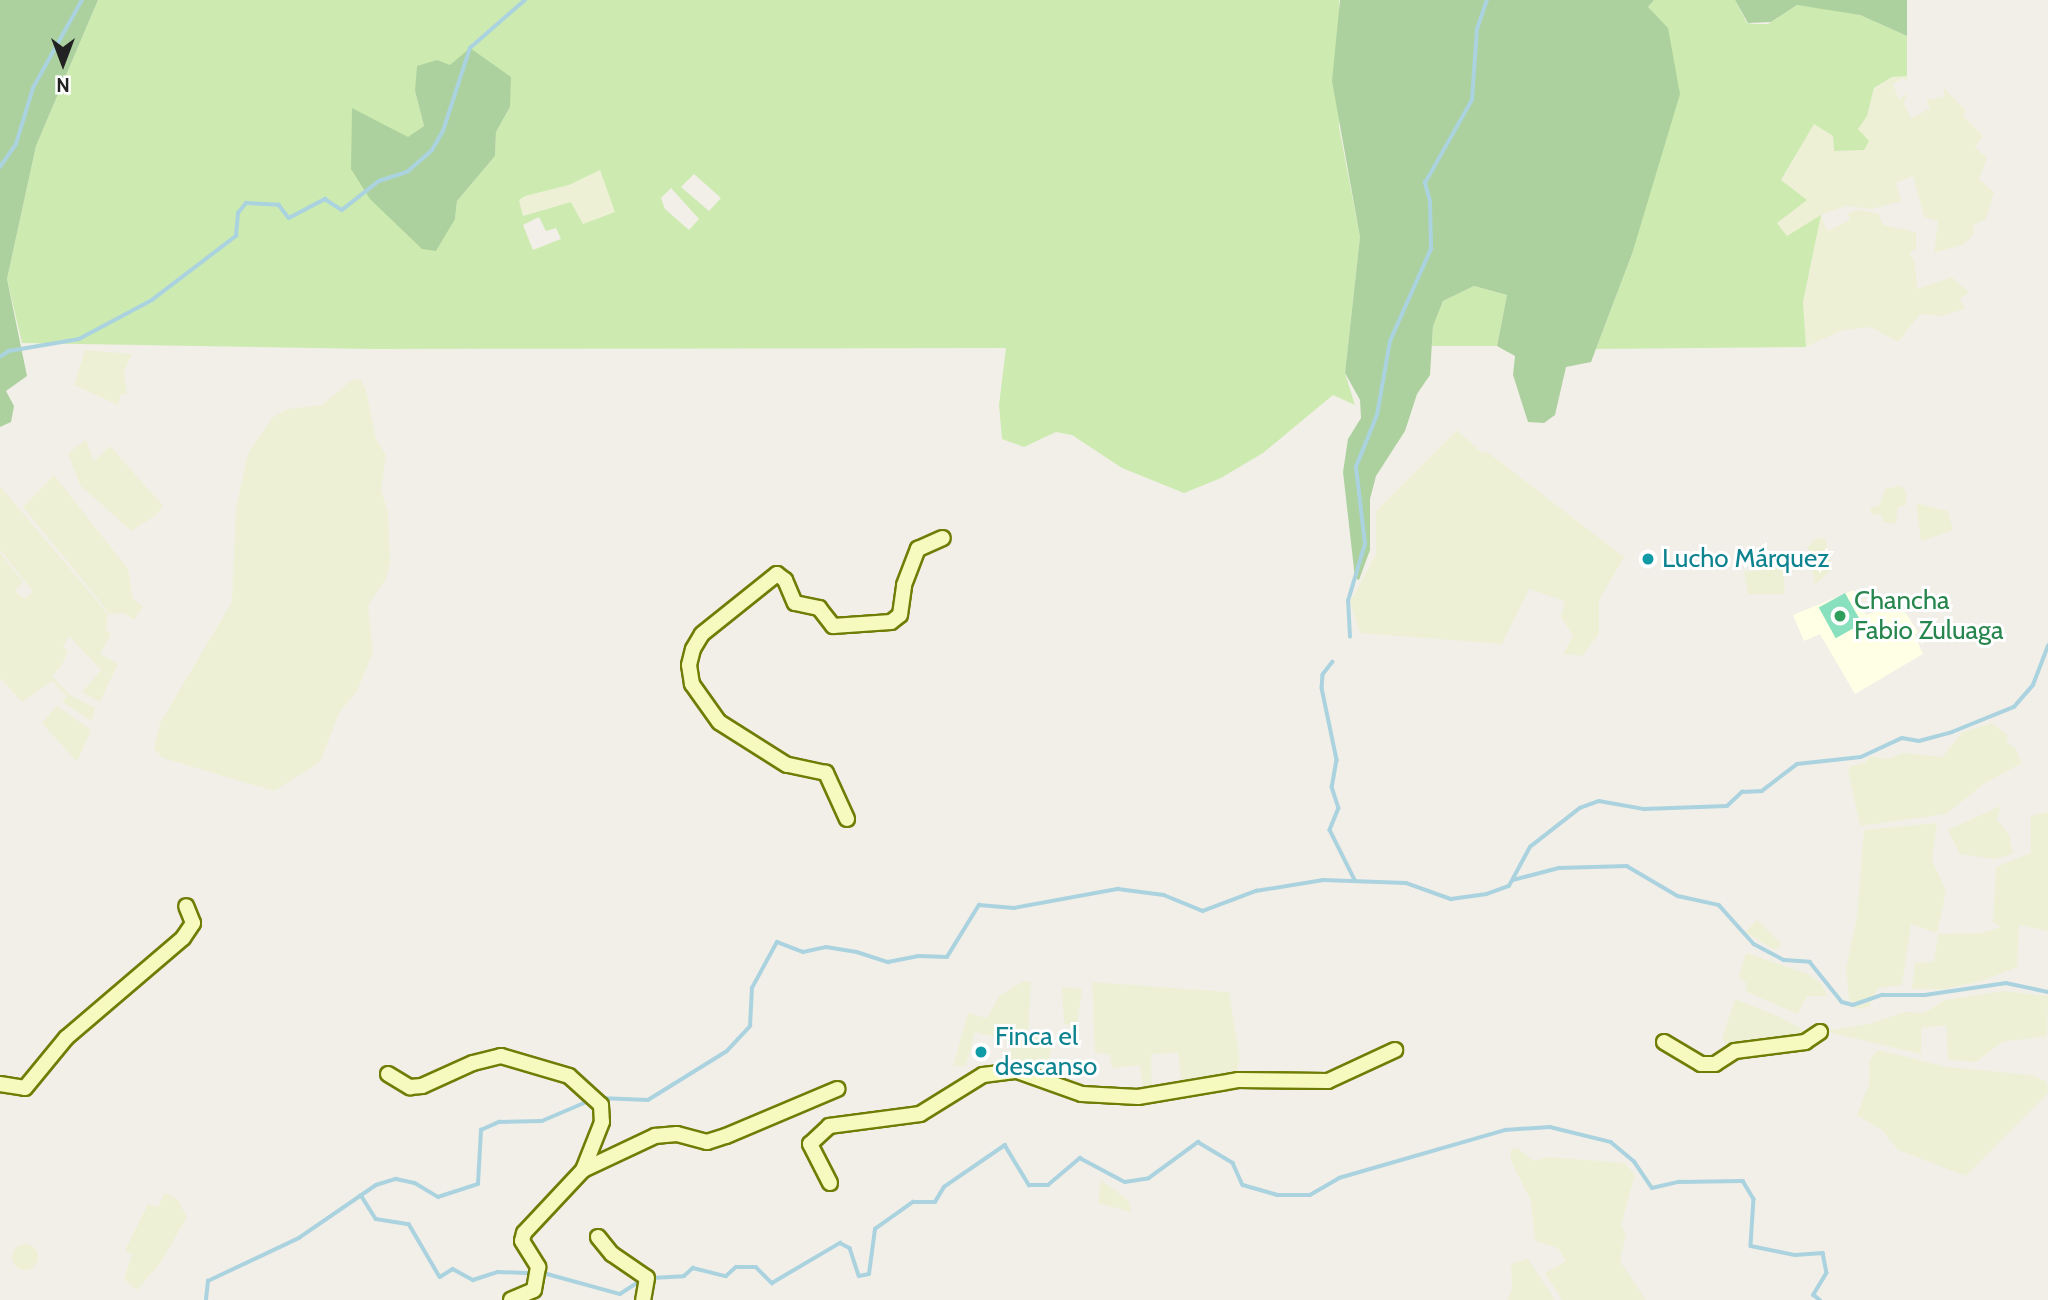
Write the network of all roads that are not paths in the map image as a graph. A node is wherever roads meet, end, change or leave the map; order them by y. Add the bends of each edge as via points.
1 (943, 538) dead end
2 (847, 819) dead end
3 (186, 906) dead end
4 (1820, 1032) dead end
5 (1664, 1042) dead end
6 (1395, 1050) dead end
7 (388, 1074) dead end
8 (0, 1084) edge
9 (837, 1089) dead end
10 (583, 1170) junction
11 (830, 1183) dead end
12 (598, 1237) dead end
13 (511, 1300) edge
14 (643, 1300) edge

1 - 2 street via 918,549 904,585 900,615 891,622 833,626 819,608 795,603 786,580 776,575 702,634 693,649 689,665 692,684 719,722 787,765 826,773
3 - 8 street via 193,923 183,938 65,1038 25,1088
4 - 5 street via 1805,1042 1735,1051 1716,1065 1701,1065
6 - 11 street via 1328,1081 1238,1080 1139,1097 1082,1094 1017,1071 983,1075 920,1114 829,1126 810,1144
7 - 10 street via 410,1087 422,1086 501,1056 569,1076 601,1105 602,1122
9 - 10 street via 726,1136 707,1142 677,1134 655,1136
10 - 13 street via 524,1233 522,1241 538,1272 534,1290
12 - 14 street via 612,1254 647,1278

